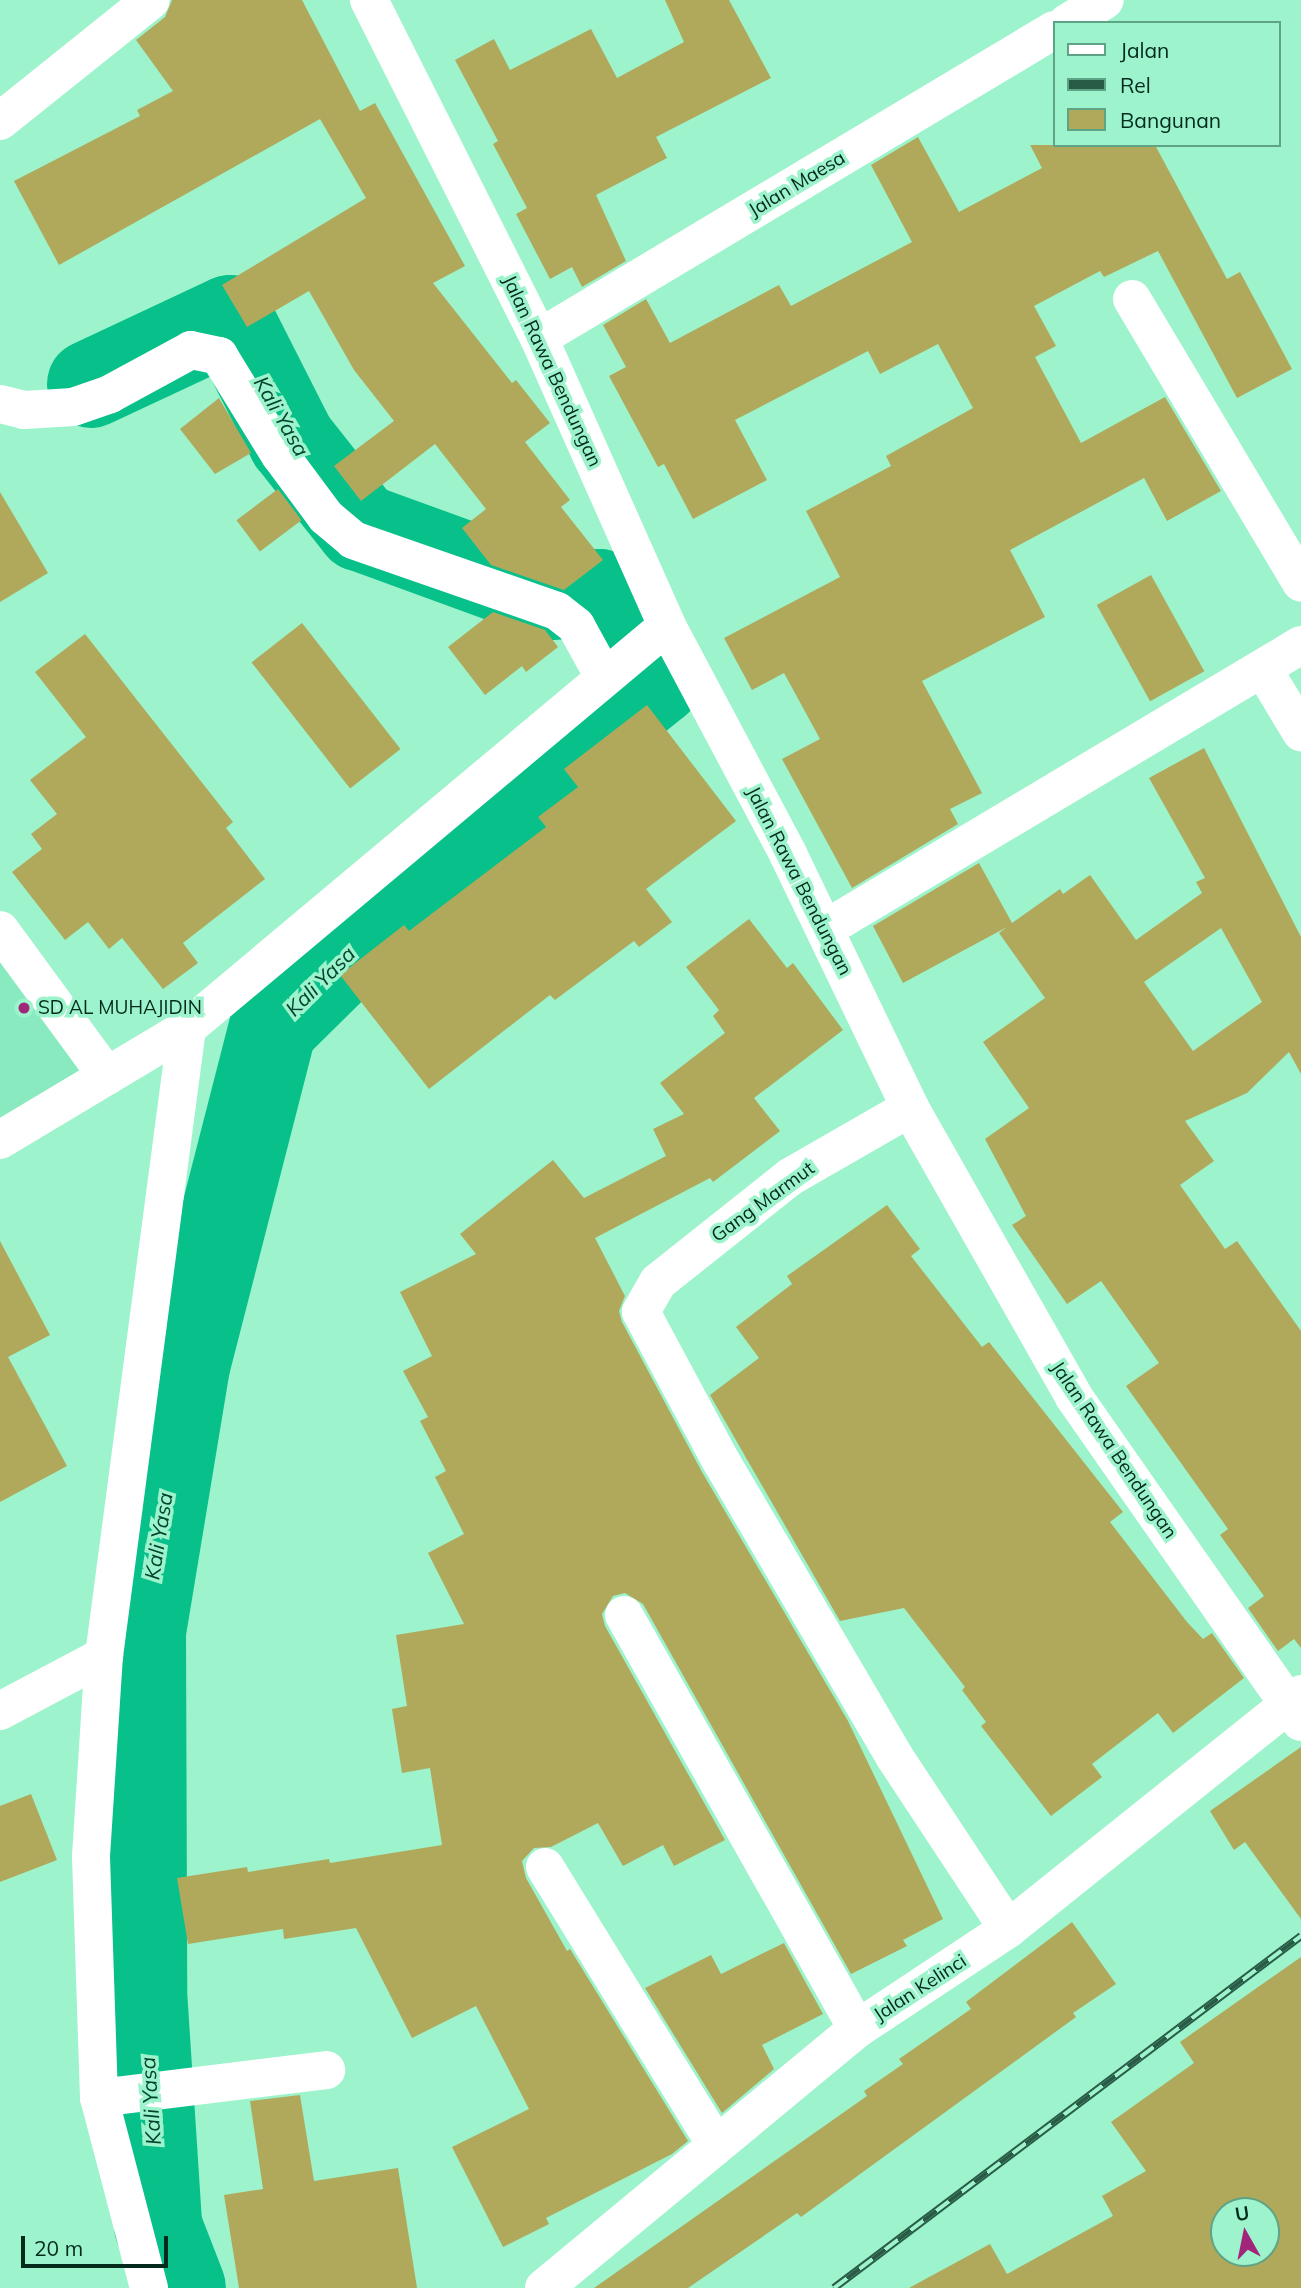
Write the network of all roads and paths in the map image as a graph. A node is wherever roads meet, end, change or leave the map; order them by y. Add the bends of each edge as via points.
1 (151, 0) edge
2 (369, 0) edge
3 (1105, 0) edge
4 (1070, 21) edge
5 (1052, 31) edge
6 (0, 121) edge
7 (1132, 299) dead end
8 (539, 338) junction
9 (8, 414) edge
10 (1301, 582) edge
11 (656, 635) junction
12 (1301, 645) edge
13 (1263, 669) junction
14 (605, 676) junction
15 (1301, 732) edge
16 (825, 929) junction
17 (0, 930) edge
18 (187, 1028) junction
19 (107, 1076) junction
20 (911, 1108) junction
21 (0, 1140) edge
22 (624, 1615) dead end
23 (104, 1656) junction
24 (1297, 1706) edge
25 (0, 1711) edge
26 (545, 1867) dead end
27 (1008, 1928) junction
28 (858, 2029) junction
29 (326, 2070) dead end
30 (111, 2097) junction
31 (716, 2146) junction
32 (149, 2288) edge
33 (544, 2288) edge

1 - 6 street
2 - 8 street, Jalan Rawa Bendungan
3 - 4 street
5 - 8 street, Jalan Maesa
7 - 10 street
8 - 11 street, Jalan Rawa Bendungan
9 - 14 street via 73,407 110,394 191,349 219,356 280,455 326,517 352,540 557,611 576,625
11 - 14 street
11 - 16 street, Jalan Rawa Bendungan
12 - 13 street
13 - 15 street
13 - 16 street
14 - 18 street
16 - 20 street, Jalan Rawa Bendungan
17 - 19 street
18 - 19 street
18 - 23 street
19 - 21 street
20 - 24 street, Jalan Rawa Bendungan via 1074,1397
20 - 27 street, Gang Marmut via 790,1177 680,1263 647,1296 641,1312 894,1756
22 - 28 street
23 - 25 street
23 - 30 street via 91,1856
24 - 27 street, Jalan Kelinci
26 - 31 street
27 - 28 street, Jalan Kelinci
28 - 31 street, Jalan Kelinci
29 - 30 street
30 - 32 street
31 - 33 street, Jalan Kelinci

